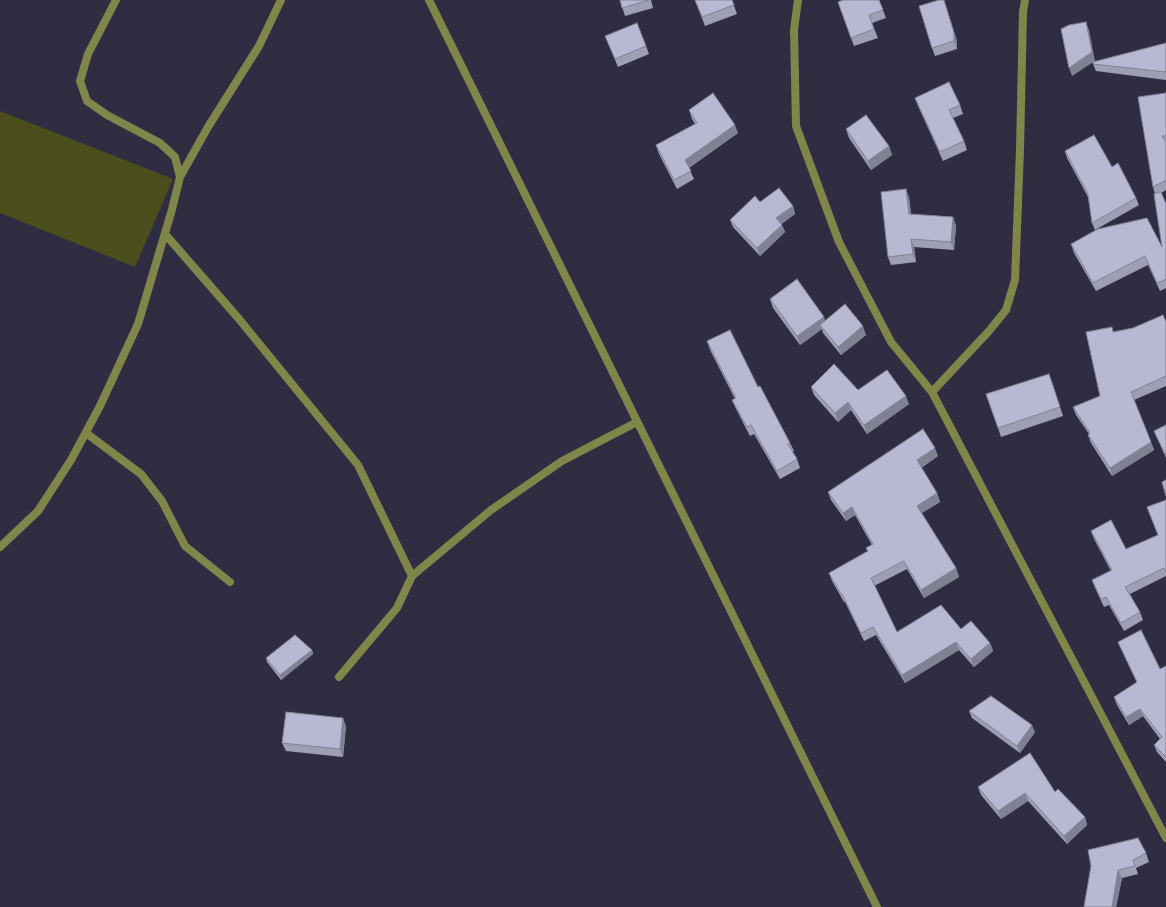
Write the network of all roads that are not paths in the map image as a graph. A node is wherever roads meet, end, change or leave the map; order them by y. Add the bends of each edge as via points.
1 (116, 0) edge
2 (281, 0) edge
3 (429, 0) edge
4 (798, 0) edge
5 (1025, 0) edge
6 (180, 177) junction
7 (165, 234) junction
8 (932, 392) junction
9 (637, 422) junction
10 (86, 433) junction
11 (0, 547) edge
12 (412, 576) junction
13 (230, 582) dead end
14 (339, 677) dead end
15 (1166, 838) edge
16 (877, 907) edge

1 - 6 street via 88,54 80,81 87,101 107,115 160,143 175,157
2 - 6 street via 259,46
3 - 9 street
4 - 8 street via 794,30 796,126 839,242 891,342
5 - 8 street via 1014,280 1006,310
6 - 7 street
7 - 10 street via 138,324
7 - 12 street via 239,319 358,465
8 - 15 street
9 - 12 street via 562,461 491,510
9 - 16 street
10 - 11 street via 38,511
10 - 13 street via 142,474 162,501 185,546
12 - 14 street via 397,608

